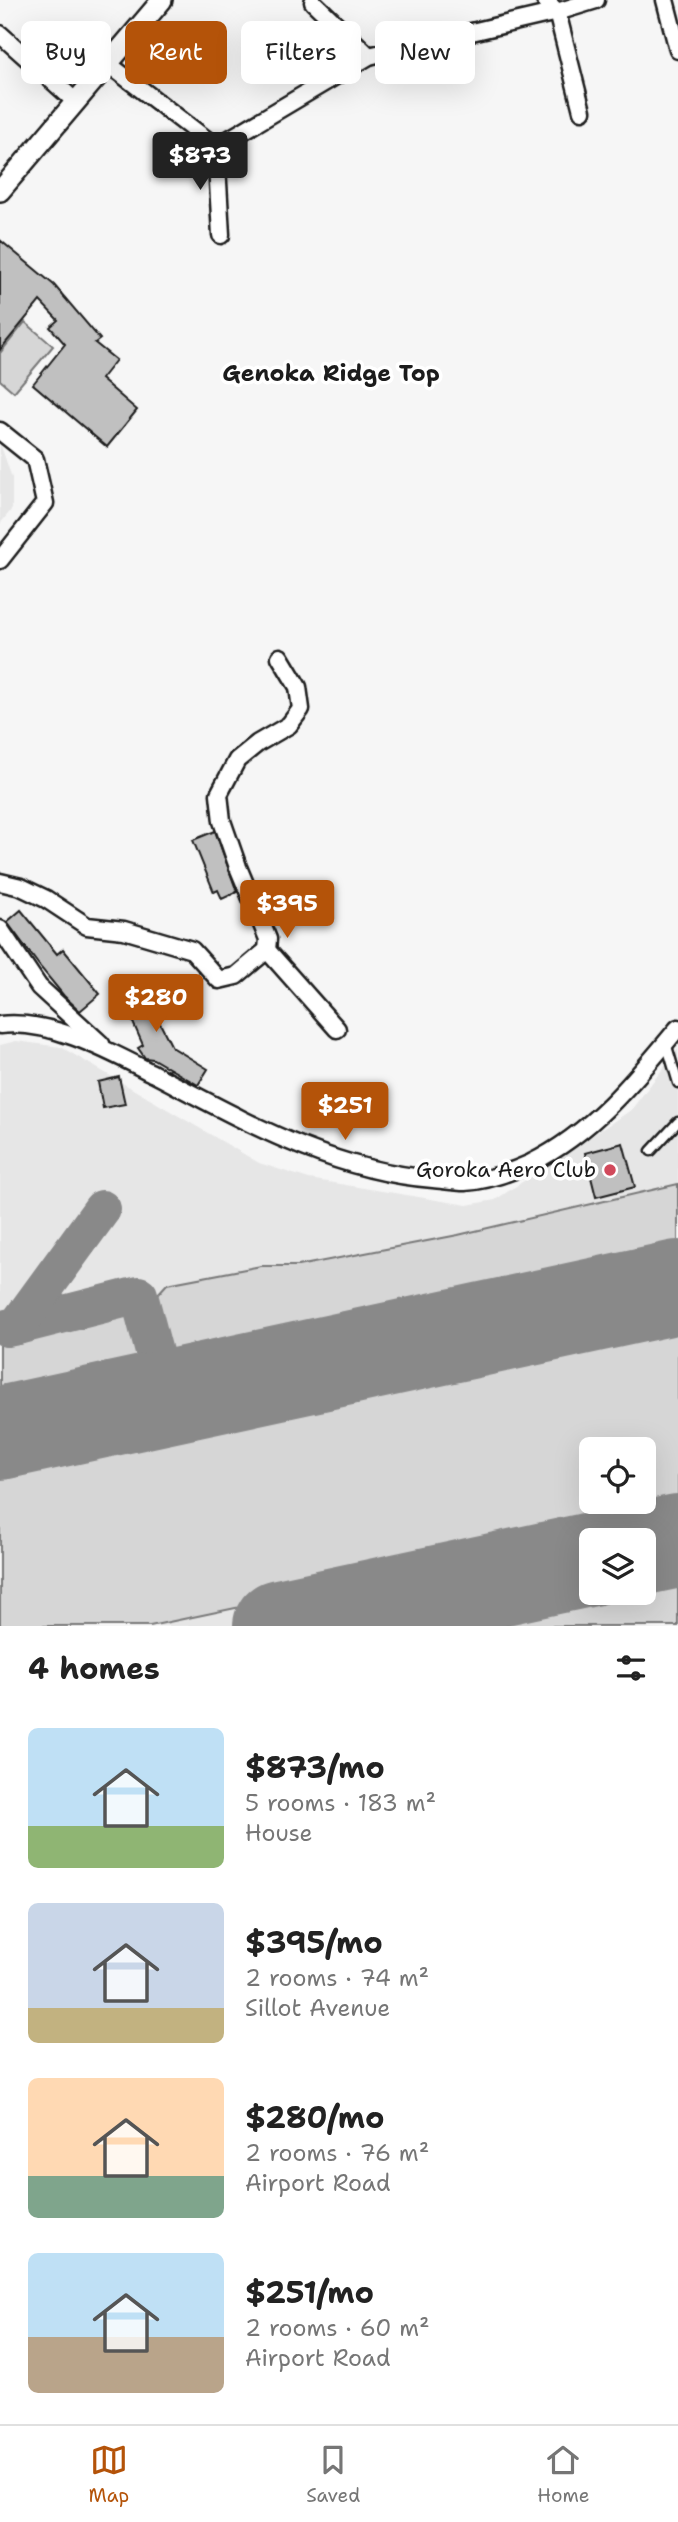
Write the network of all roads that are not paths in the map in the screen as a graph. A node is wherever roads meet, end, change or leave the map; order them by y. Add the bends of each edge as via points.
1 (162, 0) edge
2 (545, 0) edge
3 (596, 0) edge
4 (665, 0) edge
5 (313, 2) dead end
6 (557, 12) junction
7 (0, 34) edge
8 (678, 50) edge
9 (369, 56) junction
10 (111, 58) edge
11 (111, 66) edge
12 (89, 84) edge
13 (75, 101) junction
14 (582, 111) dead end
15 (216, 147) junction
16 (0, 191) edge
17 (221, 235) dead end
18 (0, 431) edge
19 (0, 560) edge
20 (280, 657) dead end
21 (0, 883) edge
22 (0, 929) edge
23 (267, 950) junction
24 (0, 1025) edge
25 (337, 1028) dead end
26 (678, 1028) edge
27 (666, 1042) junction
28 (108, 1051) junction
29 (678, 1083) edge
30 (678, 1122) edge
31 (651, 1151) dead end

1 - 10 street
2 - 6 street
3 - 6 street
4 - 8 street
5 - 9 street
6 - 9 street
6 - 14 street
7 - 13 street
9 - 15 street
11 - 15 street
12 - 13 street
13 - 16 street
15 - 17 street
18 - 19 street via 35,459 45,503
20 - 23 street via 298,687 301,709 289,725 237,760 219,794 222,821 268,939
21 - 23 street via 46,899 87,926 124,930 192,950 219,979 236,976
22 - 28 street via 39,987
23 - 25 street
24 - 28 street via 20,1022
26 - 27 street
27 - 28 street via 596,1118 556,1147 498,1175 466,1182 359,1166 284,1140
27 - 29 lane
30 - 31 lane

